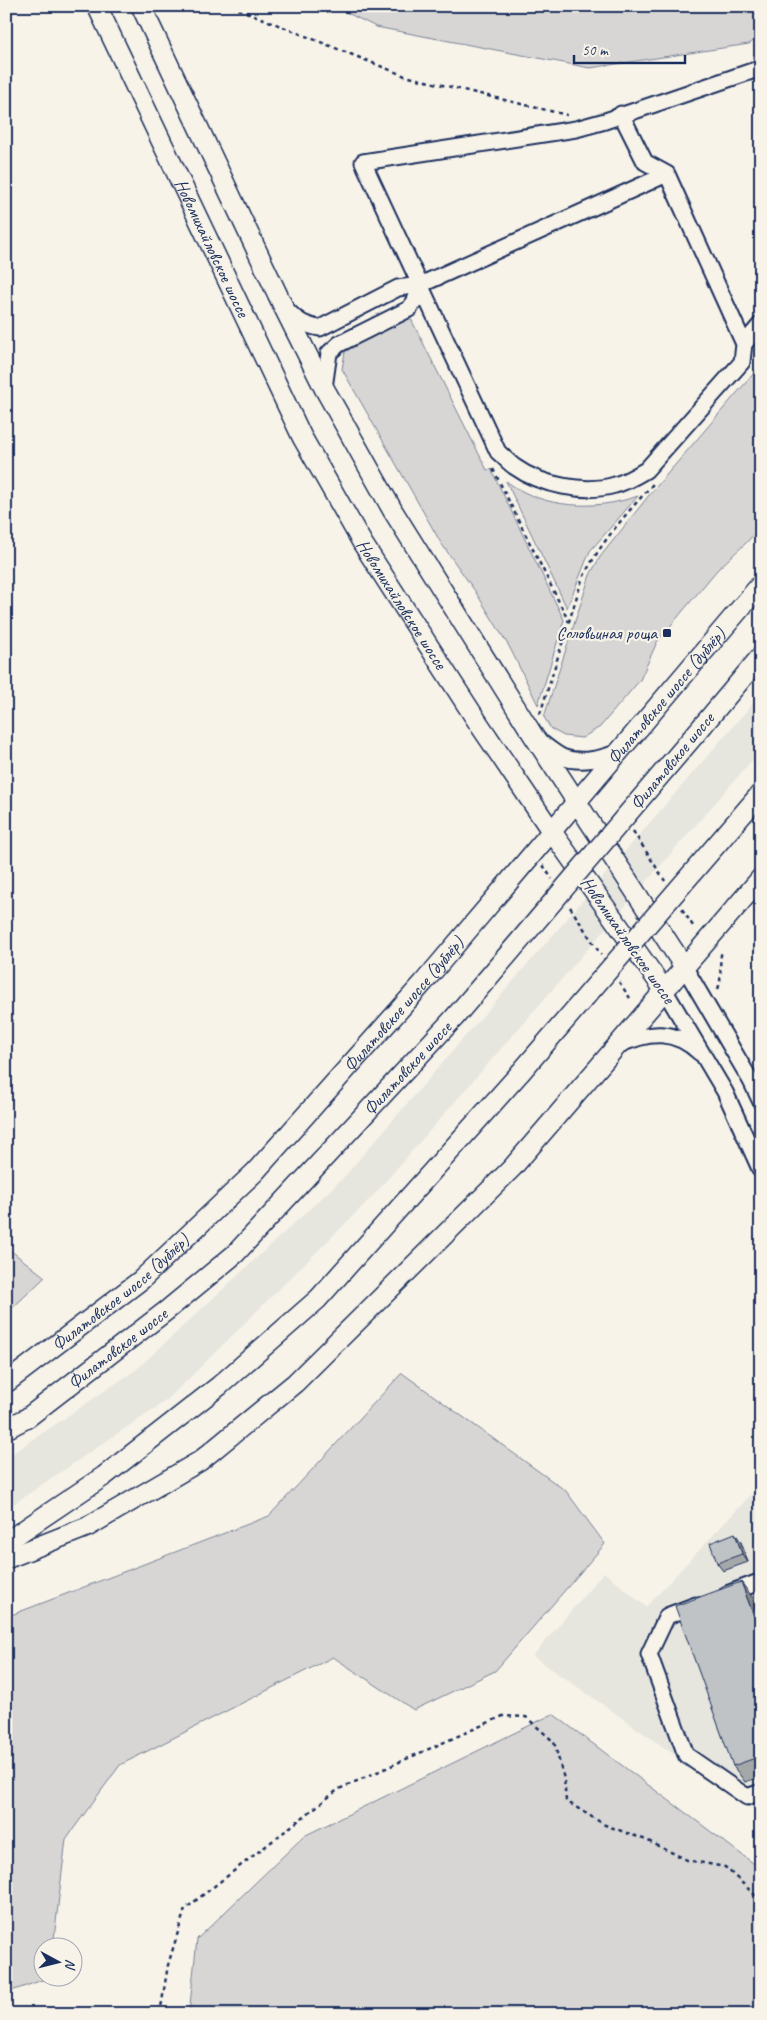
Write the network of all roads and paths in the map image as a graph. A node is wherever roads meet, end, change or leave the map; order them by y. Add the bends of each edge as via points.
1 (97, 6) edge
2 (141, 6) edge
3 (231, 6) edge
4 (761, 68) edge
5 (621, 114) junction
6 (570, 116) dead end
7 (667, 174) junction
8 (420, 285) junction
9 (283, 306) junction
10 (761, 324) edge
11 (744, 344) junction
12 (324, 388) junction
13 (492, 466) dead end
14 (653, 484) dead end
15 (761, 584) edge
16 (569, 622) junction
17 (761, 656) edge
18 (540, 714) dead end
19 (533, 735) junction
20 (621, 751) junction
21 (761, 793) edge
22 (577, 802) junction
23 (631, 826) dead end
24 (552, 832) junction
25 (542, 864) dead end
26 (761, 878) edge
27 (553, 881) dead end
28 (667, 884) dead end
29 (677, 901) dead end
30 (570, 906) dead end
31 (761, 907) edge
32 (753, 915) dead end
33 (693, 926) dead end
34 (722, 949) dead end
35 (602, 956) dead end
36 (685, 968) junction
37 (619, 981) dead end
38 (718, 989) dead end
39 (665, 990) junction
40 (630, 998) dead end
41 (619, 1045) junction
42 (704, 1056) junction
43 (761, 1102) edge
44 (761, 1171) edge
45 (6, 1383) edge
46 (6, 1429) edge
47 (6, 1542) edge
48 (6, 1559) edge
49 (761, 1586) edge
50 (761, 1792) edge
51 (756, 1896) junction
52 (761, 1898) edge
53 (761, 1905) edge
54 (160, 2014) edge

1 - 24 main road, Новомихайловское шоссе via 302,437 363,544
2 - 9 main road, Новомихайловское шоссе
3 - 6 path via 405,76
4 - 5 street
5 - 7 street via 645,162
5 - 8 street via 576,129 363,162
7 - 8 street
7 - 11 street
8 - 9 street via 398,288 320,328 308,326
8 - 11 street via 498,452 531,476 568,488 614,486 646,470 742,362
8 - 12 street via 409,309 339,344 329,354
9 - 12 main road, Новомихайловское шоссе
10 - 11 street
12 - 19 main road, Новомихайловское шоссе via 393,512
13 - 16 path
14 - 16 path via 605,540 590,563
15 - 20 main road, Филатовское шоссе (дублёр)
16 - 18 path
17 - 46 main road, Филатовское шоссе, bridge via 454,1018 235,1254 27,1418
19 - 20 street via 562,757 605,758
19 - 22 main road, Новомихайловское шоссе
20 - 22 main road, Филатовское шоссе (дублёр)
21 - 47 main road, bridge via 520,1073 318,1299 219,1386 104,1476
22 - 24 main road, Филатовское шоссе (дублёр)
22 - 36 main road, Новомихайловское шоссе
23 - 28 path
24 - 39 main road, Новомихайловское шоссе
24 - 45 main road, Филатовское шоссе (дублёр) via 368,1047 255,1172 141,1280
25 - 27 path
26 - 36 main road
29 - 33 path
30 - 35 path
31 - 32 path
34 - 38 path
36 - 39 main road
36 - 43 street, Новомихайловское шоссе
37 - 40 path
39 - 41 main road
39 - 42 street, Новомихайловское шоссе
41 - 42 street via 635,1037 660,1034 692,1044
41 - 48 main road via 512,1168 295,1384 200,1460 87,1527
42 - 44 street, Новомихайловское шоссе via 725,1092
49 - 50 street via 759,1582 667,1616 649,1654 686,1755 747,1797
51 - 52 path
51 - 53 path
51 - 54 path via 725,1867 687,1860 605,1825 566,1801 554,1742 526,1717 503,1716 339,1789 185,1910 168,1965

